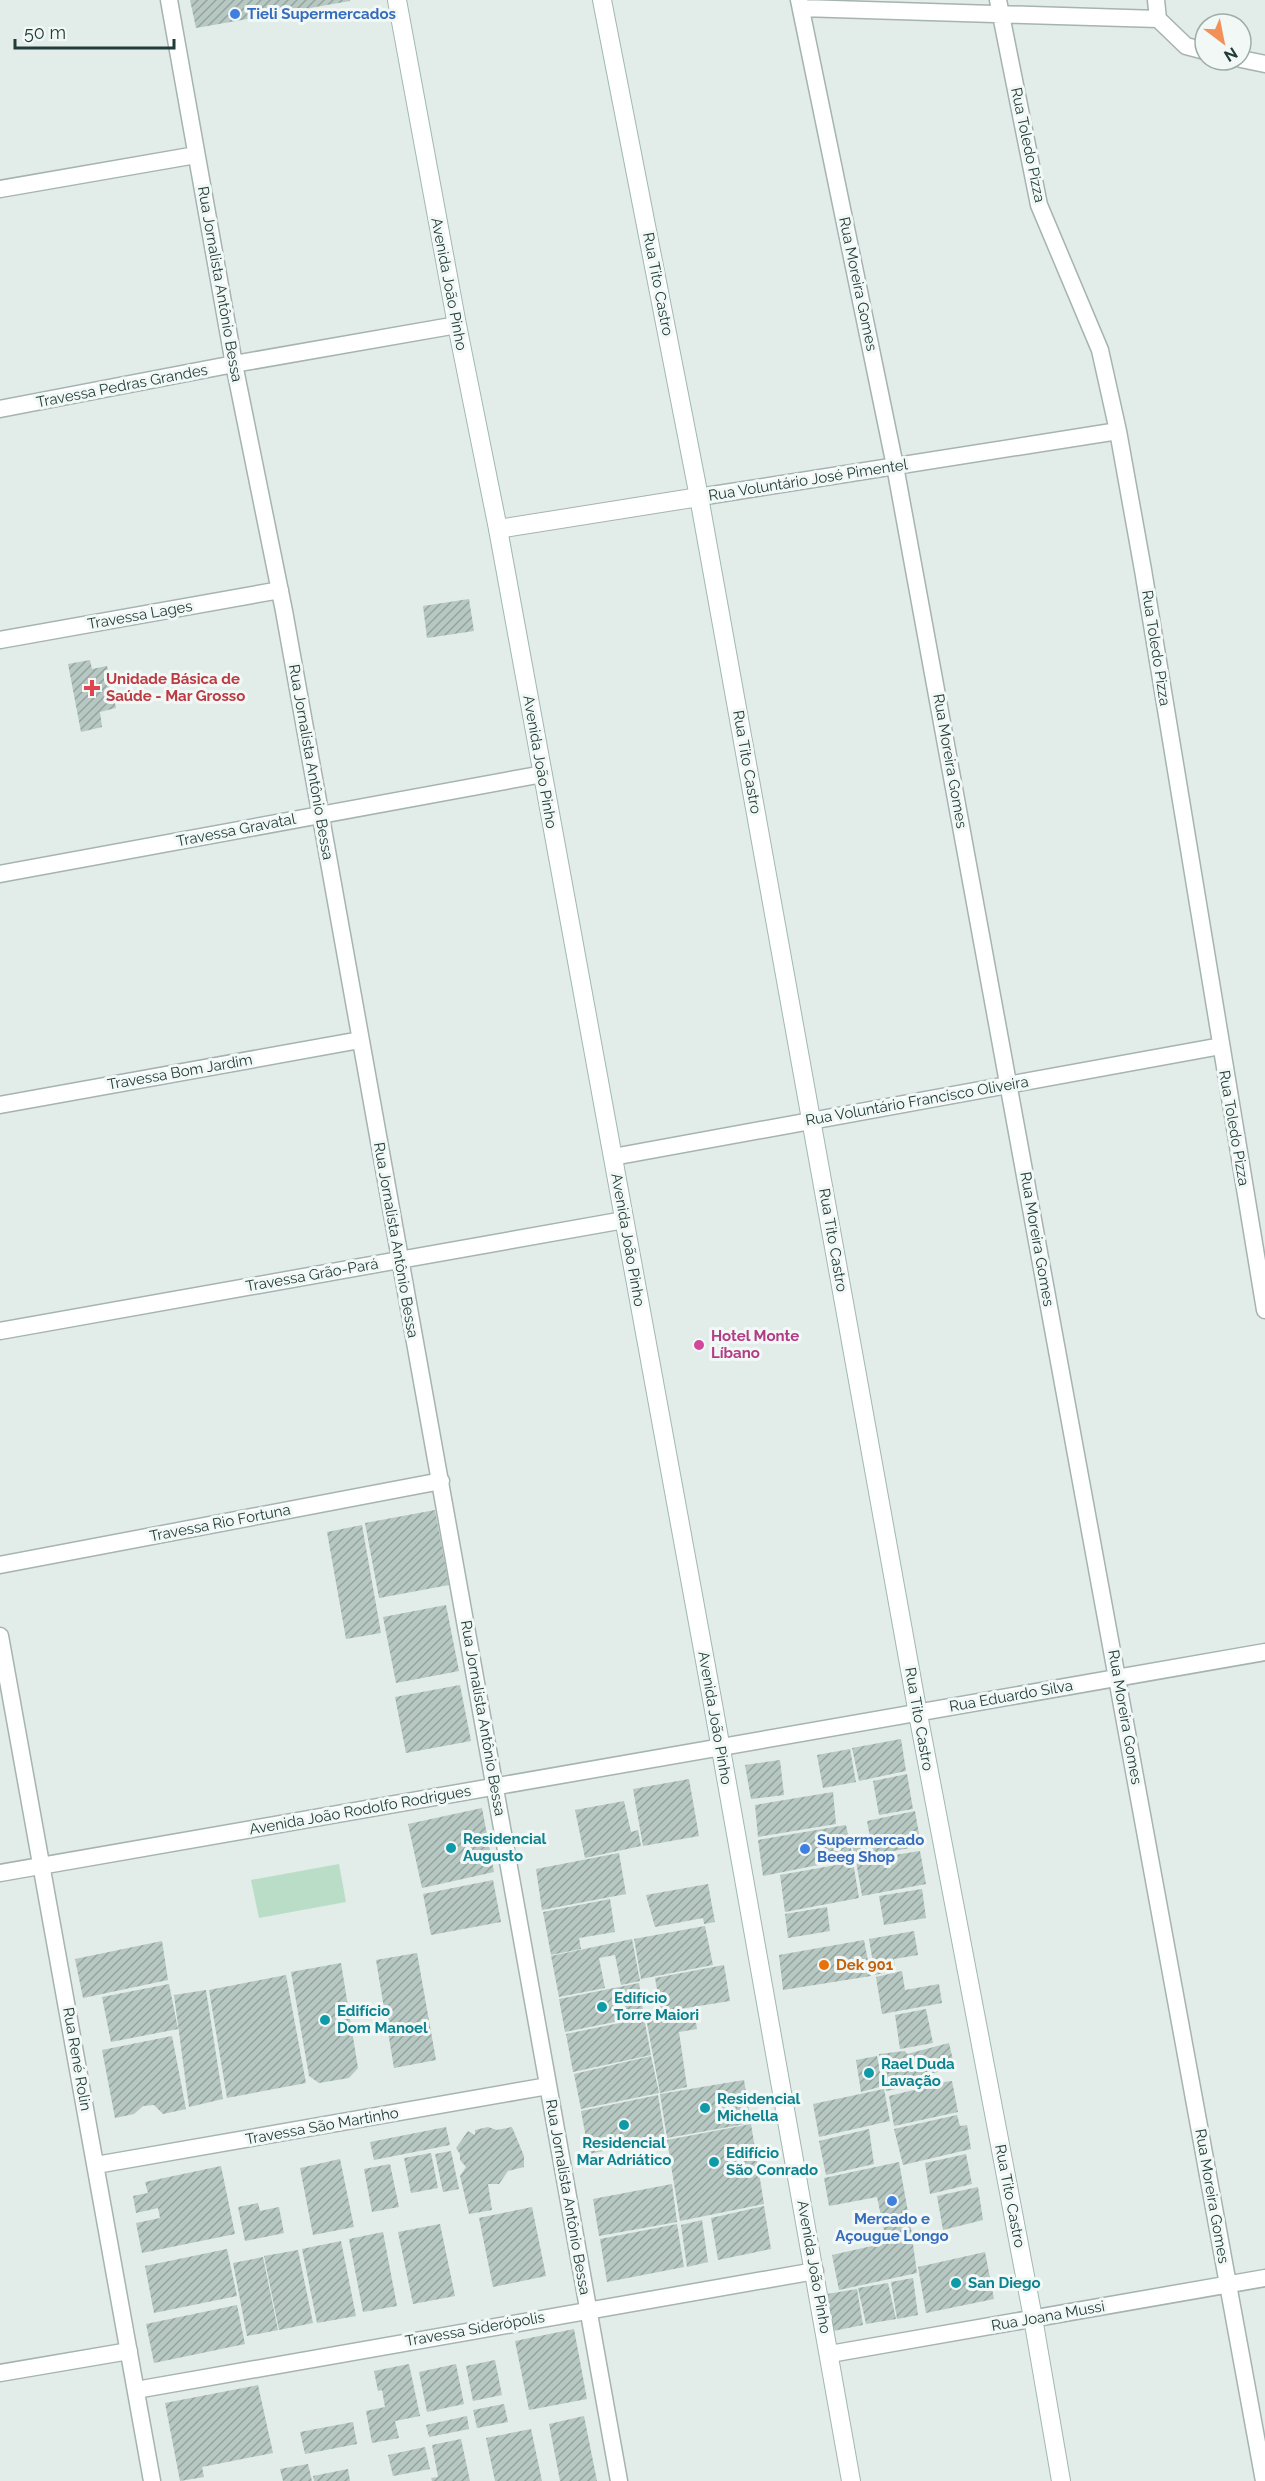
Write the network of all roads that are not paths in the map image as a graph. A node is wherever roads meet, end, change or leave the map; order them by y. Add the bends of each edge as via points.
1 (169, 0) edge
2 (397, 0) edge
3 (602, 0) edge
4 (1156, 0) edge
5 (800, 4) edge
6 (1000, 7) edge
7 (1158, 19) junction
8 (1193, 48) edge
9 (196, 155) junction
10 (0, 189) edge
11 (457, 325) junction
12 (234, 364) junction
13 (0, 409) edge
14 (1118, 431) junction
15 (896, 466) junction
16 (699, 497) junction
17 (498, 529) junction
18 (280, 590) junction
19 (0, 640) edge
20 (543, 774) junction
21 (320, 814) junction
22 (0, 874) edge
23 (360, 1040) junction
24 (1221, 1046) junction
25 (1009, 1085) junction
26 (0, 1105) edge
27 (812, 1120) junction
28 (613, 1157) junction
29 (624, 1220) junction
30 (400, 1259) junction
31 (1265, 1310) edge
32 (0, 1331) edge
33 (441, 1480) junction
34 (0, 1565) edge
35 (0, 1636) edge
36 (1265, 1652) edge
37 (1117, 1677) junction
38 (918, 1714) junction
39 (721, 1748) junction
40 (494, 1786) junction
41 (43, 1867) junction
42 (0, 1873) edge
43 (548, 2086) junction
44 (96, 2165) junction
45 (815, 2271) junction
46 (1265, 2278) edge
47 (1228, 2284) junction
48 (588, 2309) junction
49 (1033, 2318) junction
50 (129, 2351) junction
51 (830, 2354) junction
52 (0, 2373) edge
53 (136, 2390) junction
54 (152, 2481) edge
55 (619, 2481) edge
56 (851, 2481) edge
57 (1061, 2481) edge
58 (1264, 2481) edge

1 - 9 street, Rua Jornalista Antônio Bessa
2 - 11 main road, Avenida João Pinho
3 - 16 main road, Rua Tito Castro
4 - 7 street
5 - 6 street
5 - 15 street, Rua Moreira Gomes
6 - 7 street
6 - 14 street, Rua Toledo Pizza via 1039,205 1100,350
7 - 8 street via 1186,46
9 - 10 street
9 - 12 street, Rua Jornalista Antônio Bessa
11 - 12 street, Travessa Pedras Grandes
11 - 17 main road, Avenida João Pinho
12 - 13 street, Travessa Pedras Grandes
12 - 18 street, Rua Jornalista Antônio Bessa
14 - 15 street, Rua Voluntário José Pimentel
14 - 24 street, Rua Toledo Pizza
15 - 16 street, Rua Voluntário José Pimentel
15 - 25 street, Rua Moreira Gomes
16 - 17 main road, Rua Voluntário José Pimentel
16 - 27 main road, Rua Tito Castro
17 - 20 main road, Avenida João Pinho
18 - 19 street, Travessa Lages
18 - 21 street, Rua Jornalista Antônio Bessa
20 - 21 street, Travessa Gravatal
20 - 28 main road, Avenida João Pinho
21 - 22 street, Travessa Gravatal
21 - 23 street, Rua Jornalista Antônio Bessa
23 - 26 street, Travessa Bom Jardim
23 - 30 street, Rua Jornalista Antônio Bessa
24 - 25 street, Rua Voluntário Francisco Oliveira
24 - 31 street, Rua Toledo Pizza
25 - 27 street, Rua Voluntário Francisco Oliveira
25 - 37 street, Rua Moreira Gomes
27 - 28 street, Rua Voluntário Francisco Oliveira
27 - 38 main road, Rua Tito Castro
28 - 29 main road, Avenida João Pinho
29 - 30 street, Travessa Grão-Pará
29 - 39 main road, Avenida João Pinho
30 - 32 street, Travessa Grão-Pará
30 - 33 street, Rua Jornalista Antônio Bessa
33 - 34 street, Travessa Rio Fortuna
33 - 40 street, Rua Jornalista Antônio Bessa
35 - 41 street, Rua René Rolin
36 - 37 street, Rua Eduardo Silva
37 - 38 street, Rua Eduardo Silva
37 - 47 street, Rua Moreira Gomes
38 - 39 street, Rua Eduardo Silva
38 - 49 main road, Rua Tito Castro
39 - 40 street, Avenida João Rodolfo Rodrigues
39 - 45 main road, Avenida João Pinho
40 - 41 street, Avenida João Rodolfo Rodrigues
40 - 43 street, Rua Jornalista Antônio Bessa
41 - 42 street, Avenida João Rodolfo Rodrigues
41 - 44 street, Rua René Rolin
43 - 44 street, Travessa São Martinho
43 - 48 street, Rua Jornalista Antônio Bessa
44 - 50 street, Rua René Rolin
45 - 48 street, Travessa Siderópolis
45 - 51 main road, Avenida João Pinho
46 - 47 street, Rua Joana Mussi
47 - 49 street, Rua Joana Mussi
47 - 58 street, Rua Moreira Gomes
48 - 53 street, Travessa Siderópolis
48 - 55 street, Rua Jornalista Antônio Bessa
49 - 51 street, Rua Joana Mussi
49 - 57 main road, Rua Tito Castro
50 - 52 street
50 - 53 street, Rua René Rolin
51 - 56 main road, Avenida João Pinho
53 - 54 street, Rua René Rolin

